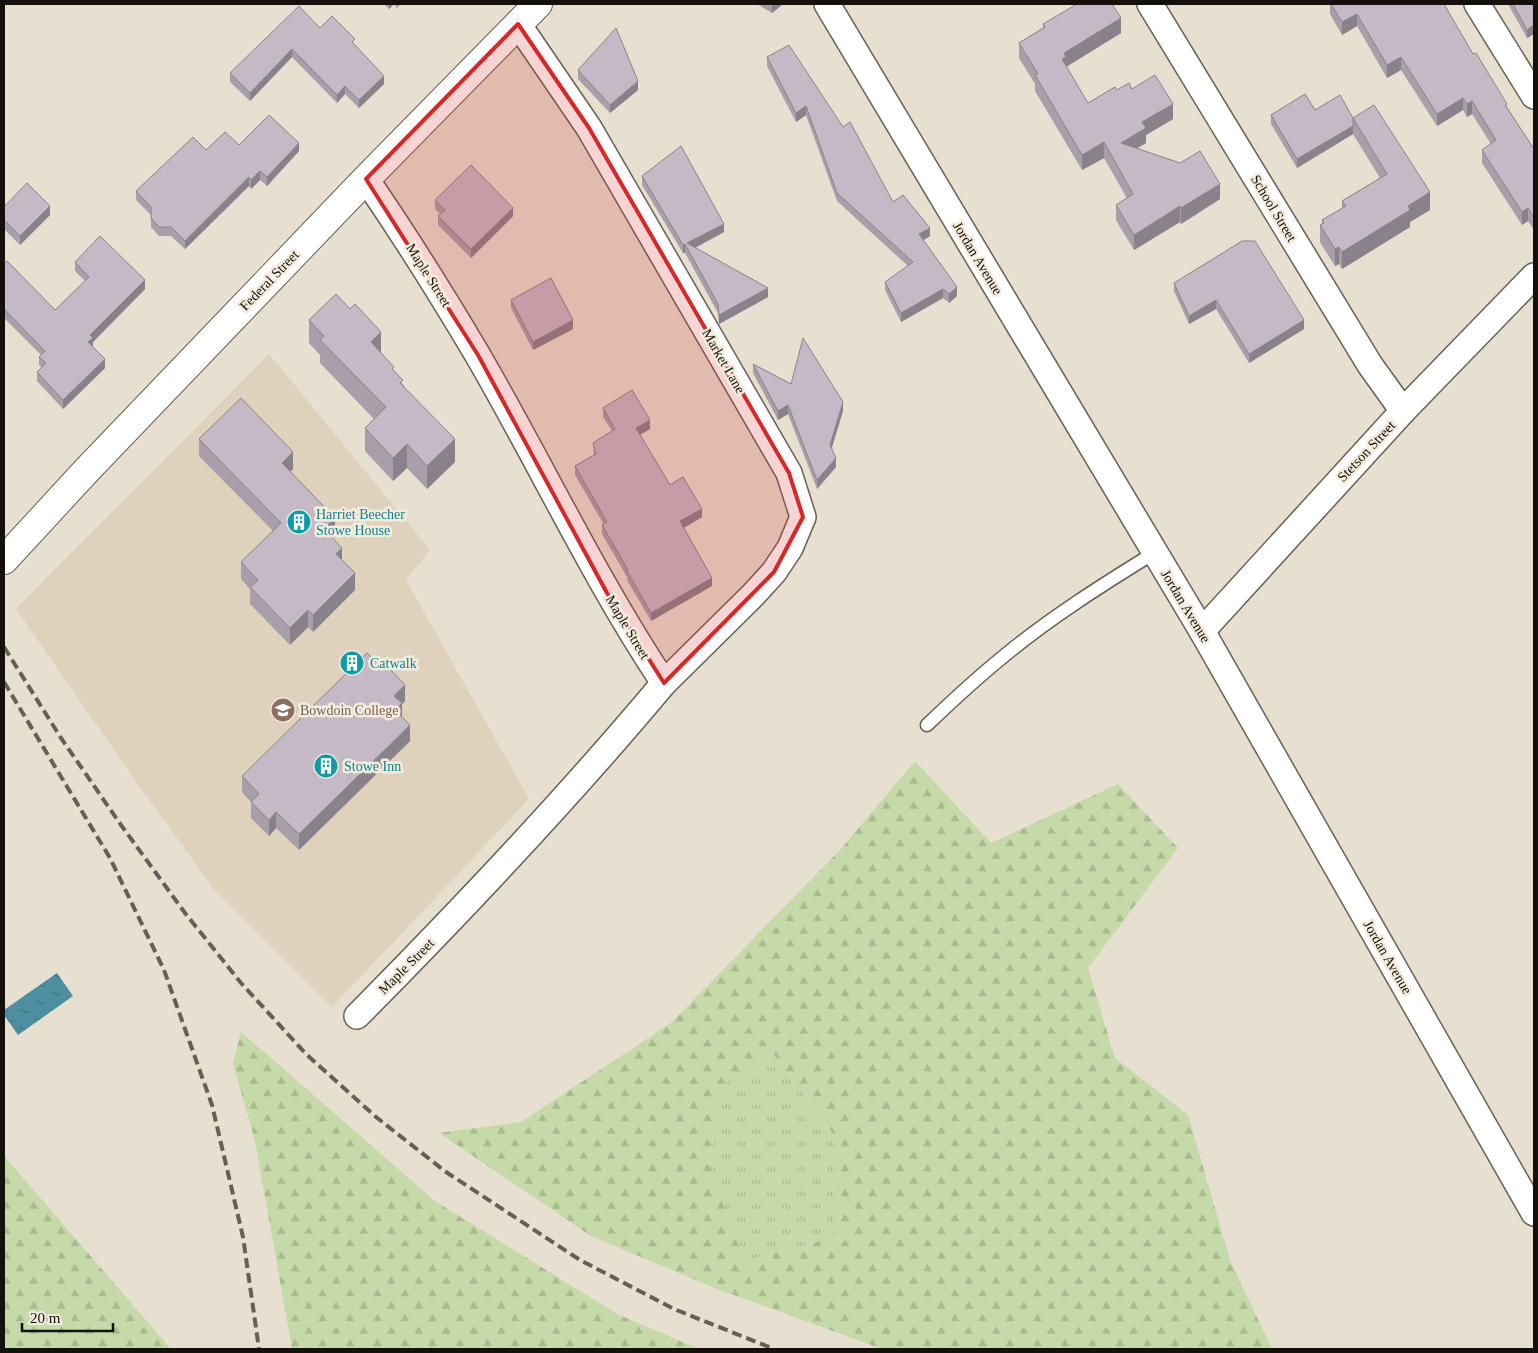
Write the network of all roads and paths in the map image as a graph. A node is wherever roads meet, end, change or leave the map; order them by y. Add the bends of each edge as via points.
1 (538, 4) edge
2 (827, 4) edge
3 (1150, 4) edge
4 (1477, 4) edge
5 (518, 24) junction
6 (1534, 96) edge
7 (366, 178) junction
8 (1534, 276) edge
9 (1403, 411) junction
10 (1154, 553) junction
11 (4, 560) edge
12 (1202, 631) junction
13 (664, 684) junction
14 (927, 725) dead end
15 (357, 1016) dead end
16 (1534, 1213) edge

1 - 5 street, Federal Street
2 - 10 street, Jordan Avenue
3 - 9 street, School Street via 1370,365
4 - 6 street
5 - 7 street, Federal Street
5 - 13 street, Market Lane via 589,128 789,473 803,517 790,548 774,572
7 - 11 street, Federal Street
7 - 13 street, Maple Street via 478,355 607,593
8 - 9 street, Stetson Street
9 - 12 street, Stetson Street
10 - 12 street, Jordan Avenue
10 - 14 lane via 1026,638
12 - 16 street, Jordan Avenue
13 - 15 street, Maple Street via 546,819

